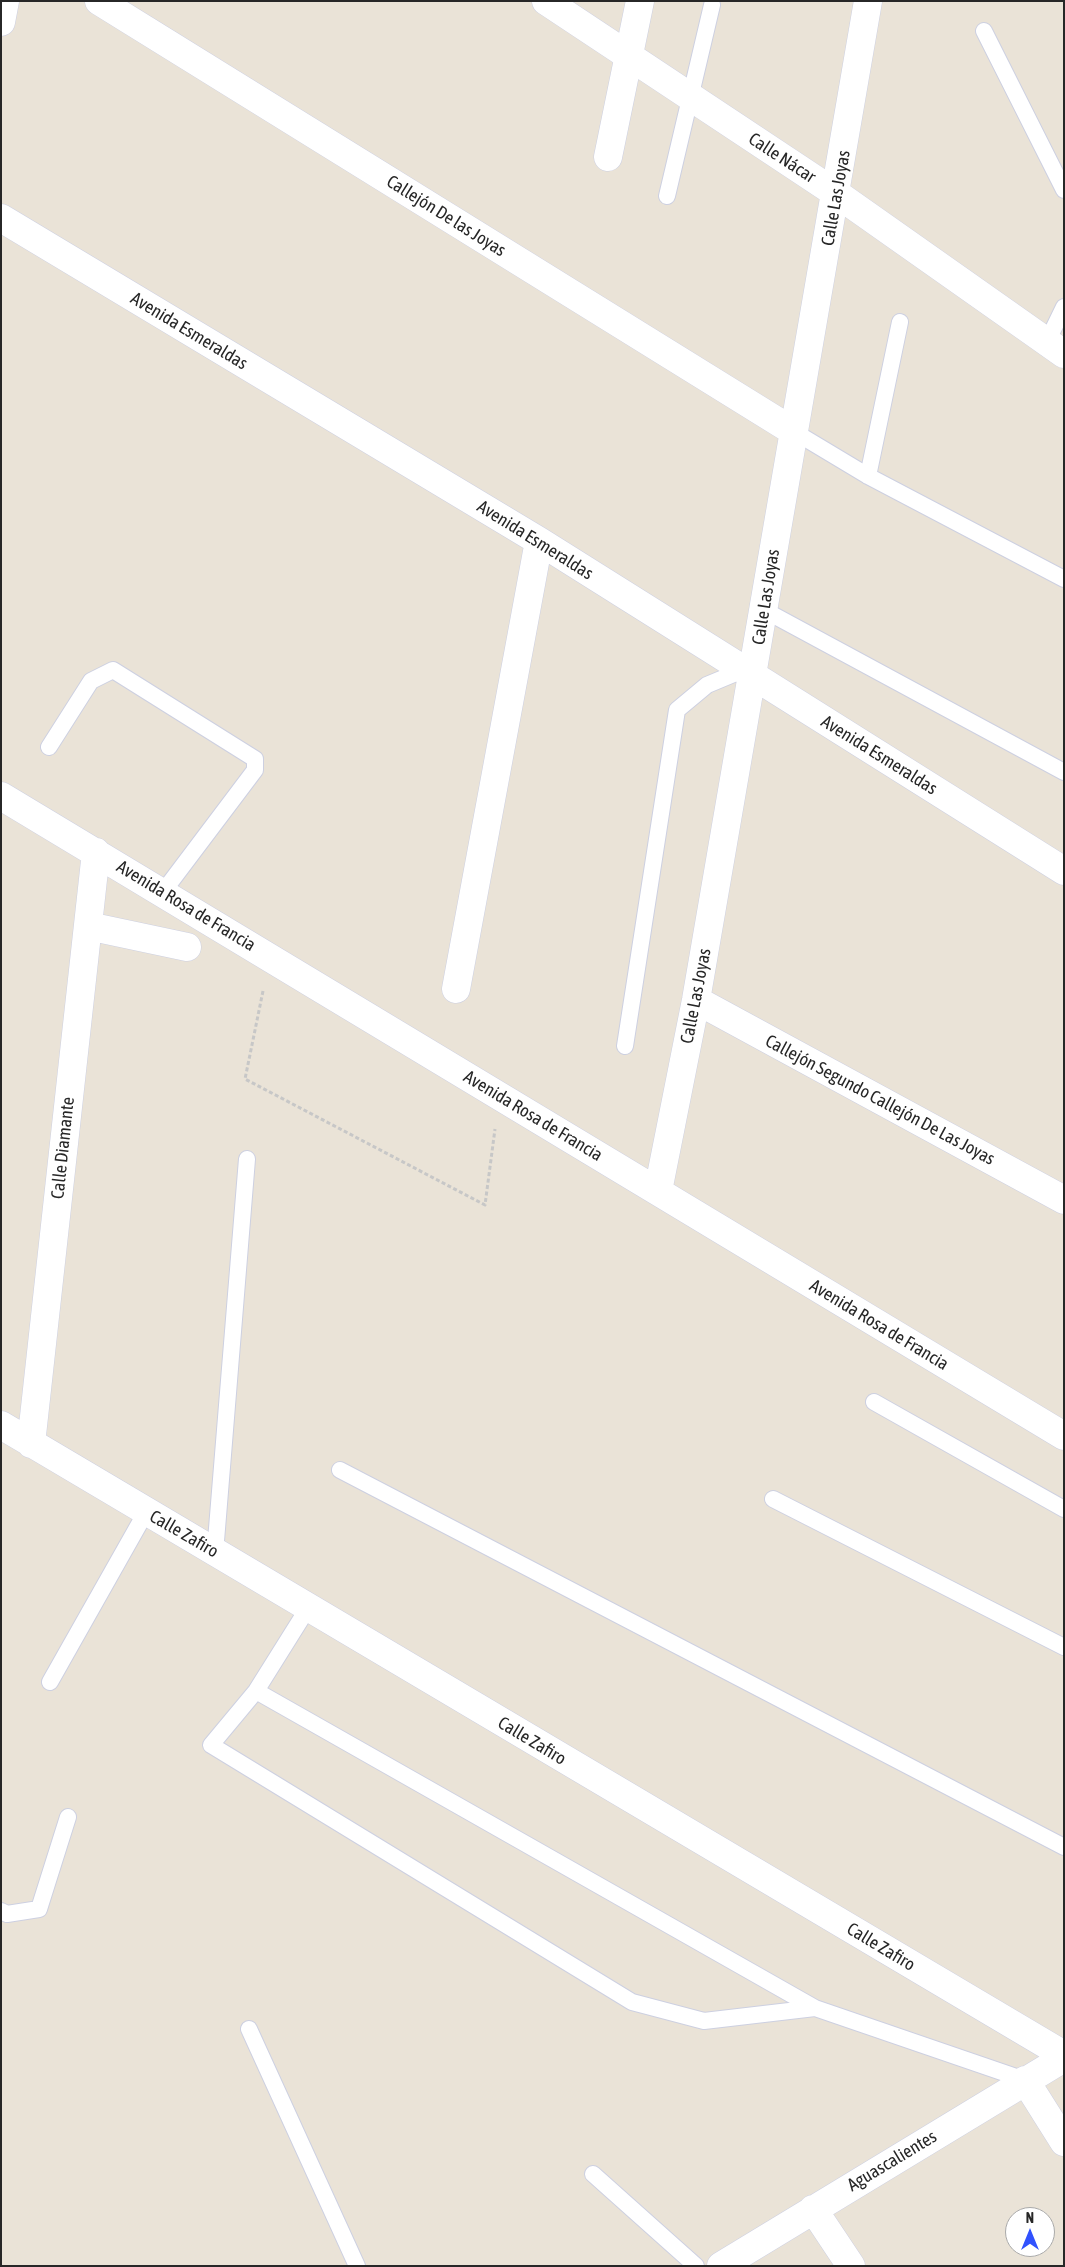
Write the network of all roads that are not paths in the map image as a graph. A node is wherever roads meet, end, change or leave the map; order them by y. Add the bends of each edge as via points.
1 (5, 1) edge
2 (99, 1) edge
3 (546, 1) edge
4 (640, 1) edge
5 (868, 1) edge
6 (712, 5) dead end
7 (1, 22) edge
8 (984, 31) dead end
9 (629, 57) junction
10 (690, 97) junction
11 (608, 157) dead end
12 (1064, 190) edge
13 (837, 194) junction
14 (667, 196) dead end
15 (1, 218) edge
16 (1064, 307) edge
17 (900, 322) dead end
18 (1055, 348) edge
19 (793, 431) junction
20 (868, 476) junction
21 (539, 541) junction
22 (1064, 579) edge
23 (764, 610) junction
24 (748, 673) junction
25 (49, 747) dead end
26 (1064, 772) edge
27 (1, 796) edge
28 (96, 852) junction
29 (1064, 871) edge
30 (163, 892) junction
31 (88, 926) junction
32 (187, 947) dead end
33 (456, 989) dead end
34 (696, 1000) junction
35 (625, 1046) dead end
36 (247, 1159) dead end
37 (658, 1192) junction
38 (1064, 1200) edge
39 (874, 1402) dead end
40 (1, 1425) edge
41 (1064, 1436) edge
42 (31, 1444) junction
43 (340, 1470) dead end
44 (773, 1499) dead end
45 (1064, 1509) edge
46 (146, 1512) junction
47 (215, 1553) junction
48 (308, 1608) junction
49 (1064, 1647) edge
50 (50, 1682) dead end
51 (256, 1691) junction
52 (68, 1817) dead end
53 (1064, 1847) edge
54 (1, 1910) edge
55 (815, 2008) junction
56 (249, 2029) dead end
57 (1064, 2056) edge
58 (1025, 2080) junction
59 (1064, 2142) edge
60 (593, 2174) dead end
61 (813, 2209) junction
62 (357, 2266) edge
63 (696, 2266) edge
64 (722, 2266) edge
65 (850, 2266) edge

1 - 7 street
2 - 19 street, Callejón De las Joyas
3 - 9 street, Calle Nácar
4 - 9 street
5 - 13 street, Calle Las Joyas
6 - 10 lane
8 - 12 lane
9 - 10 street, Calle Nácar
9 - 11 street
10 - 13 street, Calle Nácar
10 - 14 lane
13 - 18 street, Calle Nácar
13 - 19 street, Calle Las Joyas
15 - 21 street, Avenida Esmeraldas
16 - 18 lane
17 - 20 lane
19 - 20 lane
19 - 23 street, Calle Las Joyas
20 - 22 lane
21 - 24 street, Avenida Esmeraldas
21 - 33 street
23 - 24 street, Calle Las Joyas
23 - 26 lane
24 - 29 street, Avenida Esmeraldas
24 - 34 street, Calle Las Joyas
24 - 35 lane via 707,685 677,710
25 - 30 lane via 91,681 113,670 255,759 255,770
27 - 28 street, Avenida Rosa de Francia
28 - 30 street, Avenida Rosa de Francia
28 - 31 street, Calle Diamante
30 - 37 street, Avenida Rosa de Francia
31 - 32 street
31 - 42 street, Calle Diamante
34 - 37 street, Calle Las Joyas
34 - 38 street, Callejón Segundo Callejón De Las Joyas
36 - 47 lane
37 - 41 street, Avenida Rosa de Francia
39 - 45 lane
40 - 42 street, Calle Zafiro
42 - 46 street, Calle Zafiro
43 - 53 lane
44 - 49 lane
46 - 47 street, Calle Zafiro
46 - 50 lane
47 - 48 street, Calle Zafiro
48 - 51 lane
48 - 57 street, Calle Zafiro
51 - 55 lane
51 - 55 lane via 211,1745 632,2002 704,2021
52 - 54 lane via 39,1908 7,1914
55 - 58 lane
56 - 62 lane
57 - 58 street, Aguascalientes
58 - 59 street
58 - 61 street, Aguascalientes
60 - 63 lane
61 - 64 street, Aguascalientes
61 - 65 street

